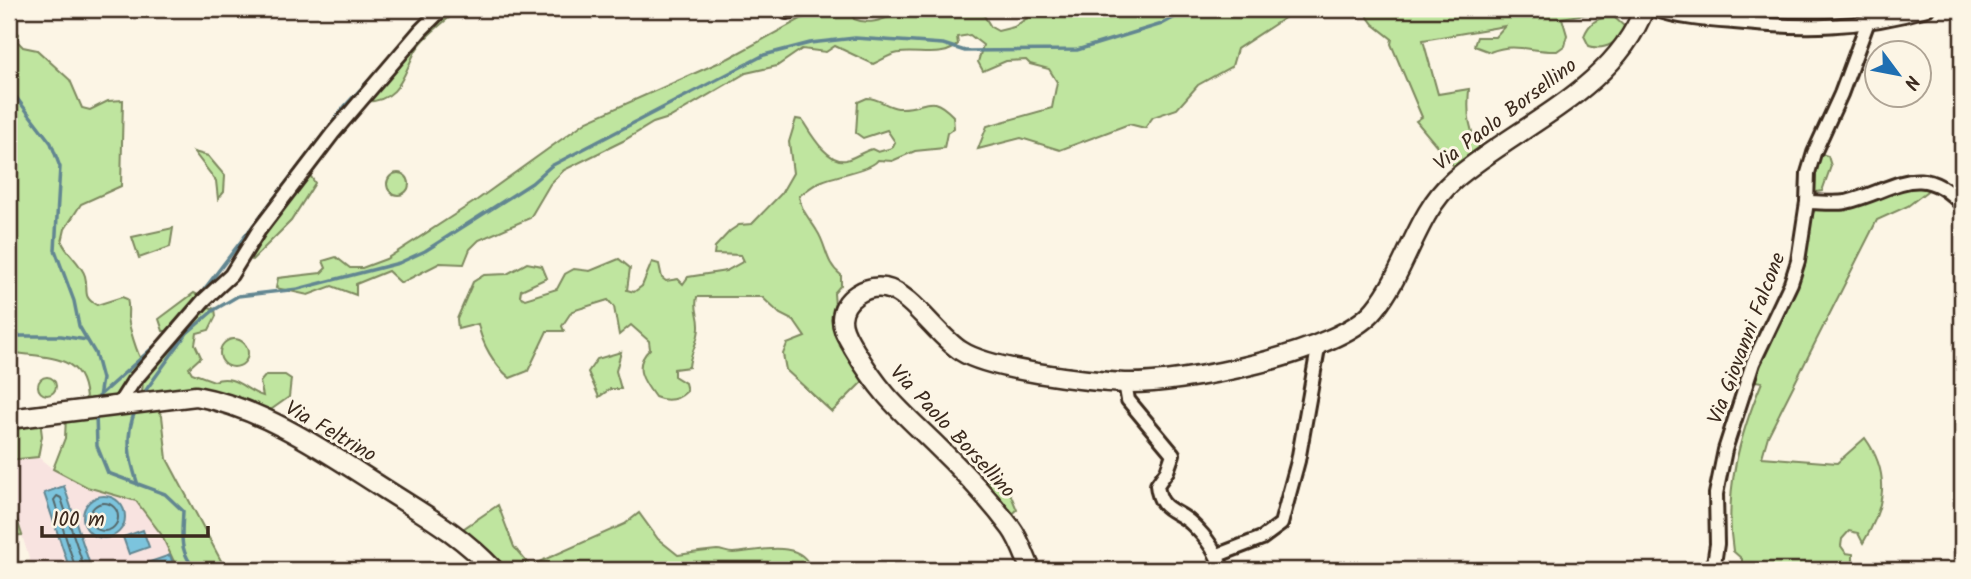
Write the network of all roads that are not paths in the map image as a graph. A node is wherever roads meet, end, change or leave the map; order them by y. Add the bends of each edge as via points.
1 (442, 9) edge
2 (782, 9) edge
3 (805, 9) edge
4 (1644, 9) edge
5 (1927, 9) edge
6 (1663, 10) edge
7 (1867, 24) junction
8 (1807, 202) junction
9 (1962, 205) edge
10 (1319, 343) junction
11 (1125, 383) junction
12 (119, 404) junction
13 (9, 419) edge
14 (1217, 555) junction
15 (494, 570) edge
16 (1031, 570) edge
17 (1222, 570) edge
18 (1713, 570) edge

1 - 12 street via 333,133 259,230 231,275 202,301
2 - 3 street
4 - 10 street, Via Paolo Borsellino via 1631,37 1572,97 1439,194 1374,310
5 - 7 street
6 - 7 street via 1765,25 1817,28
7 - 8 street, Via Giovanni Falcone via 1814,153
8 - 9 street via 1844,202 1920,179 1939,185
8 - 18 street, Via Giovanni Falcone via 1791,283 1753,363 1725,450 1716,494
10 - 11 street, Via Paolo Borsellino via 1217,372
10 - 14 street via 1298,461 1281,524 1262,538
11 - 14 street via 1128,400 1173,454 1157,485 1160,499 1167,509 1191,522
11 - 16 street, Via Paolo Borsellino via 1006,366 965,354 889,289 863,291 843,311 844,331 874,384 1013,531
12 - 13 street, Via Feltrino
12 - 15 street, Via Feltrino via 197,396 226,402 287,429 466,541
14 - 17 street

